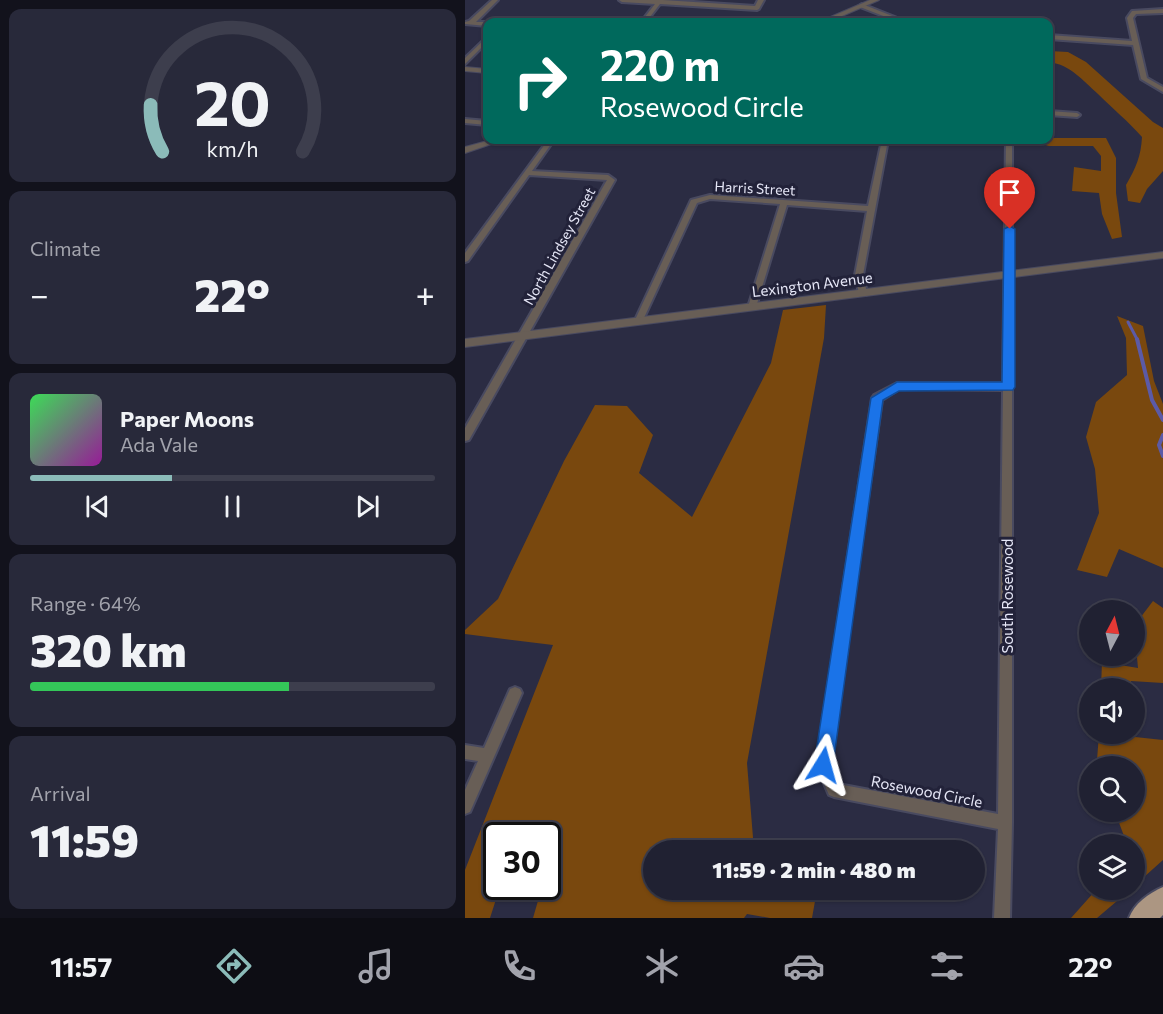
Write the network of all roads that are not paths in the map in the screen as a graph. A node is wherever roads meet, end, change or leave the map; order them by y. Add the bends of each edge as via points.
1 (495, 0) edge
2 (622, 0) edge
3 (761, 0) edge
4 (876, 0) edge
5 (659, 1) edge
6 (863, 6) junction
7 (1163, 11) edge
8 (647, 18) edge
9 (833, 18) edge
10 (893, 18) edge
11 (468, 23) edge
12 (483, 24) edge
13 (1053, 37) edge
14 (483, 43) edge
15 (1136, 43) junction
16 (465, 62) edge
17 (465, 69) edge
18 (483, 71) edge
19 (1163, 90) edge
20 (1053, 113) edge
21 (1077, 115) dead end
22 (465, 121) edge
23 (483, 123) edge
24 (485, 144) edge
25 (548, 144) edge
26 (884, 144) edge
27 (1009, 144) edge
28 (465, 150) edge
29 (527, 173) junction
30 (784, 203) junction
31 (871, 209) junction
32 (1163, 255) edge
33 (465, 259) edge
34 (1010, 273) junction
35 (863, 293) junction
36 (752, 307) junction
37 (639, 320) junction
38 (524, 336) junction
39 (465, 343) edge
40 (1008, 387) junction
41 (465, 436) edge
42 (515, 693) dead end
43 (465, 752) edge
44 (486, 755) junction
45 (465, 807) edge
46 (1005, 823) junction
47 (1163, 899) edge
48 (1002, 918) edge
49 (1141, 918) edge

1 - 11 street
2 - 5 street
3 - 5 street via 757,8
4 - 6 street
5 - 8 street
6 - 9 street
6 - 10 street
7 - 15 street via 1134,12 1130,18
11 - 12 street
13 - 15 street
14 - 16 street
15 - 19 street via 1144,79
17 - 18 street
20 - 21 street
22 - 23 street
24 - 28 street
25 - 29 street
26 - 31 street
27 - 34 street, South Rosewood
29 - 33 street
29 - 38 street, North Lindsey Street via 611,180
30 - 31 street, Harris Street
30 - 36 street
30 - 37 street, Harris Street via 710,197 695,202
31 - 35 street via 859,275
32 - 34 street, Lexington Avenue
34 - 35 street, Lexington Avenue
34 - 40 street, South Rosewood
35 - 36 street, Lexington Avenue
36 - 37 street, Lexington Avenue
37 - 38 street, Lexington Avenue
38 - 39 street, Lexington Avenue
38 - 41 street
40 - 46 street, South Rosewood
40 - 46 street, Rosewood Circle via 897,386 877,398 823,765 834,790
42 - 44 street
43 - 44 street
44 - 45 street
46 - 48 street, South Rosewood
47 - 49 highway

